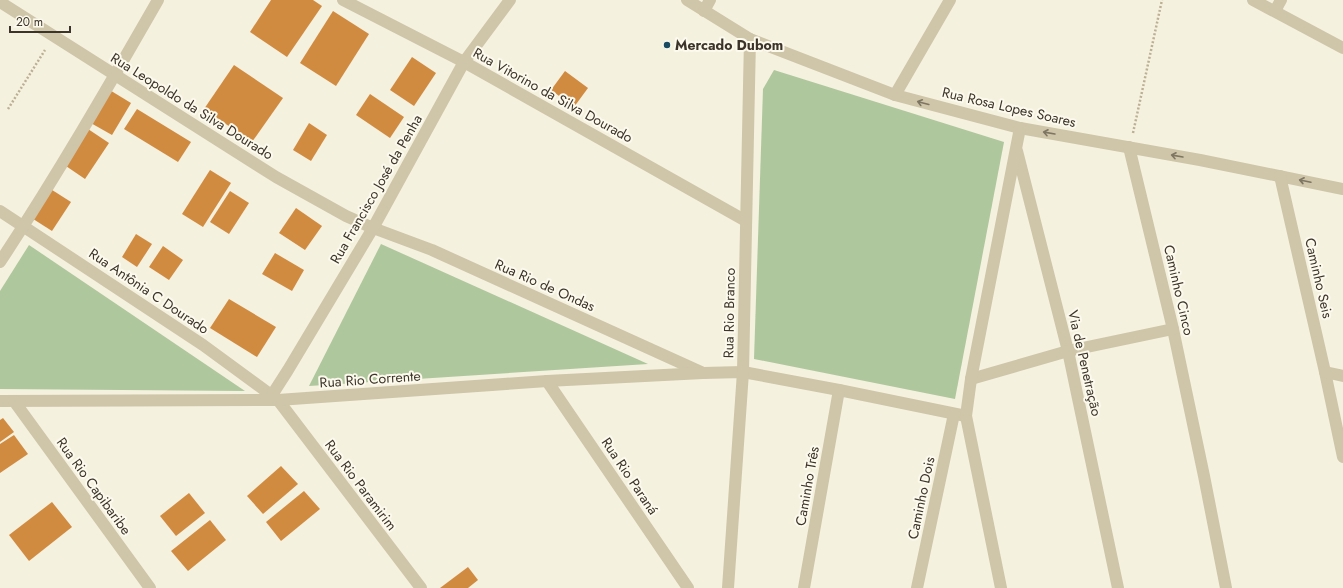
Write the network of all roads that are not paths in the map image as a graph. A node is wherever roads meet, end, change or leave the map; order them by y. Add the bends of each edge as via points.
1 (158, 0) edge
2 (343, 0) edge
3 (510, 0) edge
4 (687, 0) edge
5 (710, 0) edge
6 (950, 0) edge
7 (1253, 0) edge
8 (1280, 0) edge
9 (0, 2) edge
10 (704, 11) junction
11 (1275, 11) junction
12 (750, 39) junction
13 (1343, 48) edge
14 (464, 62) junction
15 (115, 76) junction
16 (896, 95) junction
17 (1020, 128) junction
18 (1016, 146) junction
19 (1129, 147) junction
20 (1280, 176) junction
21 (1343, 188) edge
22 (0, 211) edge
23 (746, 221) junction
24 (24, 226) junction
25 (372, 228) junction
26 (0, 262) edge
27 (1173, 329) junction
28 (1068, 351) junction
29 (743, 372) junction
30 (1325, 372) junction
31 (703, 373) junction
32 (1343, 376) edge
33 (971, 379) junction
34 (547, 381) junction
35 (839, 390) junction
36 (275, 397) junction
37 (0, 401) edge
38 (14, 401) junction
39 (960, 415) junction
40 (1343, 457) edge
41 (150, 588) edge
42 (421, 588) edge
43 (688, 588) edge
44 (728, 588) edge
45 (804, 588) edge
46 (916, 588) edge
47 (1001, 588) edge
48 (1118, 588) edge
49 (1226, 588) edge

1 - 15 street
2 - 14 street, Rua Vitorino da Silva Dourado
3 - 14 street, Rua Francisco José da Penha
4 - 10 street, Rua Rosa Lopes Soares
5 - 10 street
6 - 16 street
7 - 11 street
8 - 11 street
9 - 15 street, Rua Leopoldo da Silva Dourado
10 - 12 street, Rua Rosa Lopes Soares
11 - 13 street
12 - 16 street, Rua Rosa Lopes Soares
12 - 23 street, Rua Rio Branco
14 - 23 street, Rua Vitorino da Silva Dourado
14 - 25 street, Rua Francisco José da Penha
15 - 24 street
15 - 25 street, Rua Leopoldo da Silva Dourado via 276,177
17 -> 16 street, Rua Rosa Lopes Soares
17 - 18 street, Via de Penetração
19 -> 17 street, Rua Rosa Lopes Soares
18 - 28 street, Via de Penetração
18 - 33 street, Via de Penetração
20 -> 19 street, Rua Rosa Lopes Soares
19 - 27 street, Caminho Cinco
21 -> 20 street, Rua Rosa Lopes Soares
20 - 30 street, Caminho Seis
22 - 24 street, Rua Antônia C Dourado
23 - 29 street, Rua Rio Branco
24 - 26 street
24 - 36 street, Rua Antônia C Dourado via 203,345
25 - 31 street, Rua Rio de Ondas via 432,250
25 - 36 street, Rua Francisco José da Penha via 288,370
27 - 28 street
27 - 49 street, Caminho Cinco
28 - 33 street
28 - 48 street, Via de Penetração
29 - 31 street, Rua Rio Corrente
29 - 35 street, Rua Rio Corrente
29 - 44 street, Rua Rio Branco
30 - 32 street
30 - 40 street, Caminho Seis
31 - 34 street, Rua Rio Corrente
33 - 39 street, Via de Penetração
34 - 36 street, Rua Rio Corrente
34 - 43 street, Rua Rio Paraná
35 - 39 street, Rua Rio Corrente
35 - 45 street, Caminho Três
36 - 38 street, Rua Rio Corrente
36 - 42 street, Rua Rio Paramirim
37 - 38 street, Rua Rio Corrente
38 - 41 street, Rua Rio Capibaribe
39 - 46 street, Caminho Dois
39 - 47 street, Via de Penetração

